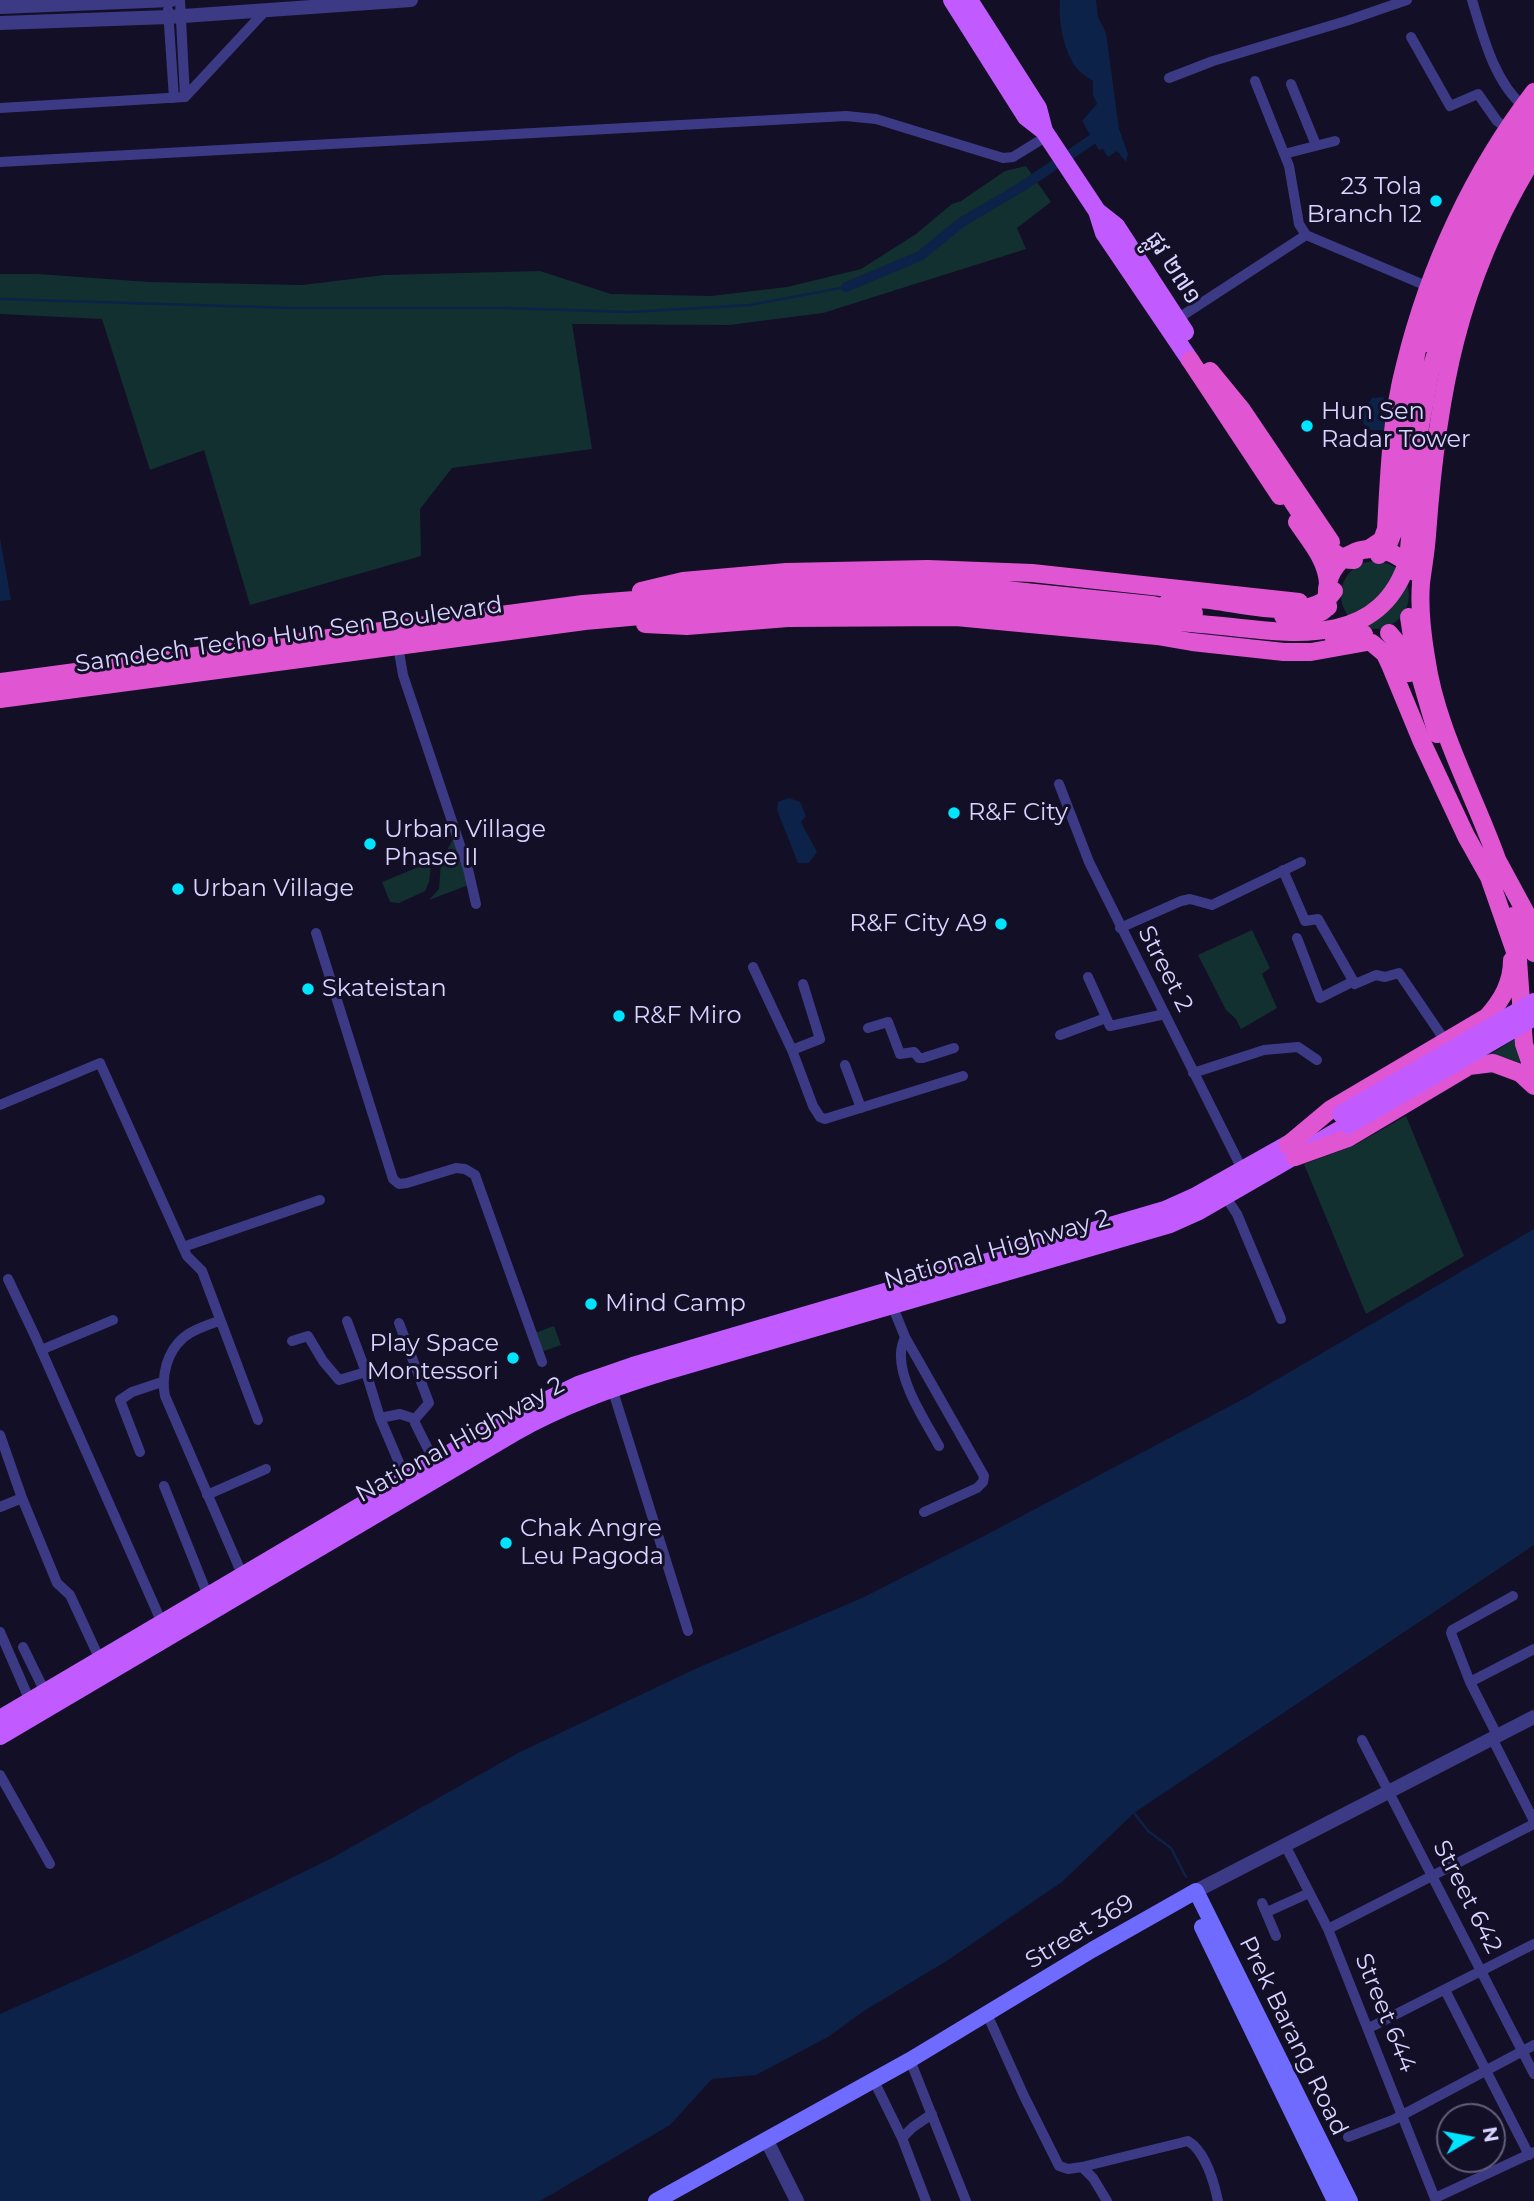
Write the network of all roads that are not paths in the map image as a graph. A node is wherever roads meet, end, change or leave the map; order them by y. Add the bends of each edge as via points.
1 (169, 0) edge
2 (180, 0) edge
3 (411, 0) edge
4 (952, 0) edge
5 (969, 0) edge
6 (1407, 0) edge
7 (1472, 0) edge
8 (375, 1) edge
9 (0, 8) edge
10 (266, 10) junction
11 (175, 16) junction
12 (0, 23) edge
13 (1411, 37) dead end
14 (1169, 78) dead end
15 (1255, 81) dead end
16 (1291, 84) dead end
17 (1534, 92) edge
18 (180, 97) junction
19 (0, 108) edge
20 (1528, 110) edge
21 (1508, 129) junction
22 (1048, 136) junction
23 (1534, 136) edge
24 (1335, 141) dead end
25 (1316, 145) junction
26 (1284, 154) junction
27 (1534, 157) edge
28 (0, 162) edge
29 (1503, 174) junction
30 (1306, 235) junction
31 (1437, 294) junction
32 (1467, 297) junction
33 (1172, 322) junction
34 (1412, 343) junction
35 (1451, 354) junction
36 (1196, 359) junction
37 (1219, 383) junction
38 (1365, 553) junction
39 (985, 587) junction
40 (1419, 591) junction
41 (1329, 592) junction
42 (723, 600) junction
43 (1156, 609) junction
44 (584, 612) junction
45 (1409, 617) junction
46 (1389, 633) junction
47 (1368, 640) junction
48 (398, 646) junction
49 (0, 681) edge
50 (0, 699) edge
51 (1433, 735) junction
52 (1059, 784) dead end
53 (1301, 862) dead end
54 (1491, 869) junction
55 (1283, 870) junction
56 (476, 904) dead end
57 (1506, 922) junction
58 (1532, 924) edge
59 (1120, 928) junction
60 (316, 933) dead end
61 (1297, 938) dead end
62 (1534, 953) edge
63 (753, 967) dead end
64 (1087, 977) dead end
65 (1353, 981) junction
66 (803, 984) dead end
67 (1534, 1002) edge
68 (1165, 1014) junction
69 (1534, 1017) edge
70 (1106, 1018) junction
71 (869, 1028) dead end
72 (1060, 1035) dead end
73 (1446, 1042) junction
74 (954, 1048) dead end
75 (792, 1050) junction
76 (1317, 1060) dead end
77 (845, 1065) dead end
78 (1193, 1073) junction
79 (1534, 1074) edge
80 (963, 1076) dead end
81 (1534, 1086) edge
82 (0, 1105) edge
83 (861, 1108) junction
84 (1345, 1120) junction
85 (1292, 1151) junction
86 (1242, 1169) junction
87 (1225, 1196) junction
88 (320, 1200) dead end
89 (183, 1247) junction
90 (8, 1279) dead end
91 (892, 1305) junction
92 (1281, 1319) dead end
93 (113, 1320) dead end
94 (219, 1321) junction
95 (347, 1321) dead end
96 (812, 1321) junction
97 (399, 1323) dead end
98 (905, 1337) junction
99 (292, 1341) dead end
100 (41, 1350) junction
101 (542, 1362) dead end
102 (661, 1365) junction
103 (366, 1373) junction
104 (162, 1382) junction
105 (612, 1388) junction
106 (380, 1418) junction
107 (415, 1419) junction
108 (258, 1420) dead end
109 (0, 1435) edge
110 (939, 1446) dead end
111 (141, 1452) dead end
112 (266, 1469) dead end
113 (438, 1469) junction
114 (406, 1479) junction
115 (164, 1486) dead end
116 (208, 1495) junction
117 (22, 1499) junction
118 (0, 1507) edge
119 (924, 1512) dead end
120 (246, 1583) junction
121 (208, 1596) junction
122 (1513, 1596) dead end
123 (162, 1623) junction
124 (688, 1631) dead end
125 (0, 1633) edge
126 (23, 1647) dead end
127 (1534, 1648) edge
128 (103, 1667) junction
129 (1470, 1682) junction
130 (38, 1697) junction
131 (1534, 1717) edge
132 (0, 1719) edge
133 (0, 1736) edge
134 (1495, 1737) junction
135 (1362, 1740) dead end
136 (0, 1775) edge
137 (1389, 1792) junction
138 (1534, 1822) edge
139 (1285, 1845) junction
140 (50, 1864) dead end
141 (1432, 1876) junction
142 (1309, 1893) junction
143 (1192, 1894) junction
144 (1328, 1929) junction
145 (1276, 1936) dead end
146 (1534, 1944) edge
147 (1480, 1971) junction
148 (1445, 1990) junction
149 (987, 2014) junction
150 (1369, 2028) junction
151 (1534, 2045) edge
152 (1522, 2051) junction
153 (910, 2060) junction
154 (1485, 2071) junction
155 (1534, 2074) edge
156 (874, 2081) junction
157 (932, 2113) junction
158 (1401, 2114) junction
159 (1348, 2137) dead end
160 (902, 2138) junction
161 (766, 2139) junction
162 (1532, 2154) edge
163 (1082, 2167) junction
164 (1435, 2199) edge
165 (656, 2201) edge
166 (797, 2201) edge
167 (926, 2201) edge
168 (966, 2201) edge
169 (1107, 2201) edge
170 (1218, 2201) edge
171 (1335, 2201) edge
172 (1350, 2201) edge

1 - 9 street
1 - 11 street
2 - 11 street
3 - 8 street
4 - 22 main road, ផ្លូវ ២៧១ via 1026,117
5 - 22 main road, ផ្លូវ ២៧១ via 1038,108
6 - 14 street
7 - 20 street via 1495,67 1512,96
8 - 10 street
10 - 11 street
10 - 18 street
11 - 12 street
11 - 18 street
13 - 21 street via 1450,106 1478,94
15 - 26 street
16 - 25 street
17 - 20 highway
18 - 19 street
20 - 21 highway
20 - 29 highway
21 - 31 highway via 1448,238
22 - 28 street via 1003,158 876,119 846,116
22 - 33 main road, ផ្លូវ ២៧១ via 1097,211 1104,233
23 - 29 highway
24 - 25 street
25 - 26 street
26 - 30 street via 1299,224
27 - 32 highway via 1483,254
29 - 31 highway, bridge via 1472,248
30 - 31 street
30 - 33 street
31 - 32 highway
31 - 34 highway
31 - 38 highway, bridge via 1412,368 1402,425 1394,530 1388,545
31 - 40 highway, bridge via 1444,353 1429,429
31 - 43 highway, bridge via 1408,560 1402,578 1384,602 1349,625 1310,633
32 - 35 highway
33 - 36 main road, ផ្លូវ ២៧១
34 - 35 highway
34 - 38 highway via 1394,424 1386,529 1382,540
35 - 40 highway via 1436,431
36 - 37 highway
36 - 41 highway via 1318,553 1326,568
37 - 38 highway via 1332,544 1342,551
37 - 38 highway, bridge via 1236,416 1328,549 1343,559
38 - 40 highway, bridge via 1402,565
38 - 41 highway via 1339,576
39 - 42 highway via 873,600
39 - 42 highway via 872,569
39 - 43 highway
40 - 45 highway
40 - 47 highway via 1415,619 1403,634 1390,640
40 - 54 highway via 1438,712
41 - 43 highway, bridge via 1324,603 1306,610 1196,598
41 - 47 highway, bridge via 1349,627
42 - 43 highway via 788,618 984,618
42 - 44 highway
42 - 44 highway via 687,626
43 - 47 highway, bridge via 1193,632 1284,642
44 - 48 highway, Samdech Techo Hun Sen Boulevard
44 - 49 highway, Samdech Techo Hun Sen Boulevard
45 - 46 highway
45 - 51 highway, bridge
46 - 47 highway
46 - 51 highway, bridge via 1401,651
47 - 54 highway via 1388,660 1466,836
48 - 50 highway, Samdech Techo Hun Sen Boulevard
48 - 56 street via 403,675
51 - 54 highway via 1478,826
52 - 59 street, Street 2
53 - 55 street
54 - 57 highway
54 - 58 highway
54 - 62 highway
55 - 59 street via 1212,905 1181,901
55 - 65 street via 1305,921 1318,919
57 - 73 highway via 1512,969 1505,993 1487,1017
57 - 79 highway via 1518,960 1524,1044
59 - 68 street, Street 2
60 - 101 street via 393,1179 407,1183 456,1168 475,1175
61 - 65 street via 1320,998
63 - 75 street
64 - 70 street
65 - 73 street via 1399,973
66 - 75 street via 820,1039
67 - 84 main road, bridge
68 - 70 street via 1111,1027
68 - 78 street, Street 2
69 - 84 main road, bridge
70 - 72 street
71 - 74 street via 888,1022 900,1054 914,1052 923,1058
73 - 85 highway via 1331,1109
75 - 83 street via 820,1117
76 - 78 street via 1298,1047 1264,1050
77 - 83 street
78 - 86 street, Street 2
80 - 83 street
81 - 85 highway via 1506,1066 1469,1066 1348,1138
82 - 89 street via 100,1063
84 - 85 main road
85 - 86 main road, National Highway 2
85 - 87 main road, National Highway 2
86 - 96 main road, National Highway 2 via 1165,1210
87 - 91 main road, National Highway 2 via 1170,1224
87 - 92 street
88 - 89 street
89 - 94 street via 202,1271
90 - 100 street
91 - 96 main road, National Highway 2
91 - 98 street
93 - 100 street
94 - 104 street via 183,1338 171,1354
94 - 108 street
95 - 103 street
96 - 102 main road, National Highway 2
97 - 107 street via 429,1403
98 - 110 street via 900,1355 904,1374
98 - 119 street via 984,1476 977,1488
99 - 103 street via 308,1336 339,1380
100 - 123 street
102 - 105 main road, National Highway 2
102 - 113 main road, National Highway 2 via 578,1385 547,1399 508,1419
103 - 106 street
104 - 111 street via 120,1399
104 - 116 street
105 - 113 main road, National Highway 2
105 - 124 street
106 - 107 street via 400,1414
106 - 114 street
107 - 113 street
109 - 117 street
112 - 116 street
113 - 114 main road, National Highway 2
113 - 120 main road, National Highway 2
114 - 120 main road, National Highway 2
115 - 121 street
116 - 120 street
117 - 118 street
117 - 128 street via 57,1583 70,1595
120 - 121 main road, National Highway 2
120 - 128 main road, National Highway 2
121 - 123 main road, National Highway 2
122 - 129 street via 1452,1630
123 - 128 main road, National Highway 2
125 - 130 street
126 - 130 street
127 - 129 street
128 - 130 main road, National Highway 2
128 - 133 main road, National Highway 2
129 - 134 street
130 - 132 main road, National Highway 2
131 - 134 street, Street 369
134 - 137 street, Street 369
134 - 138 street
135 - 137 street, Street 642
136 - 140 street
137 - 139 street, Street 369
137 - 141 street, Street 642
138 - 141 street
139 - 142 street, Street 644
139 - 143 street, Street 369
141 - 144 street
141 - 147 street, Street 642
142 - 144 street, Street 644
142 - 145 street via 1265,1907
143 - 149 main road, Street 369
143 - 171 main road, Prek Barang Road via 1253,2036
143 - 172 main road, Prek Barang Road
144 - 150 street, Street 644
146 - 147 street
147 - 148 street
147 - 152 street, Street 642
148 - 150 street
148 - 154 street
149 - 153 main road, Street 369
149 - 163 street via 1059,2166
150 - 158 street, Street 644
151 - 152 street
152 - 154 street
152 - 155 street, Street 642
153 - 156 main road, Street 369
153 - 157 street
154 - 158 street
154 - 162 street
156 - 160 street
156 - 161 main road, Street 369
157 - 160 street
157 - 168 street
158 - 159 street
158 - 164 street, Street 644
160 - 167 street
161 - 165 main road, Street 369
161 - 166 street
162 - 164 street
163 - 169 street
163 - 170 street via 1188,2141 1203,2159

